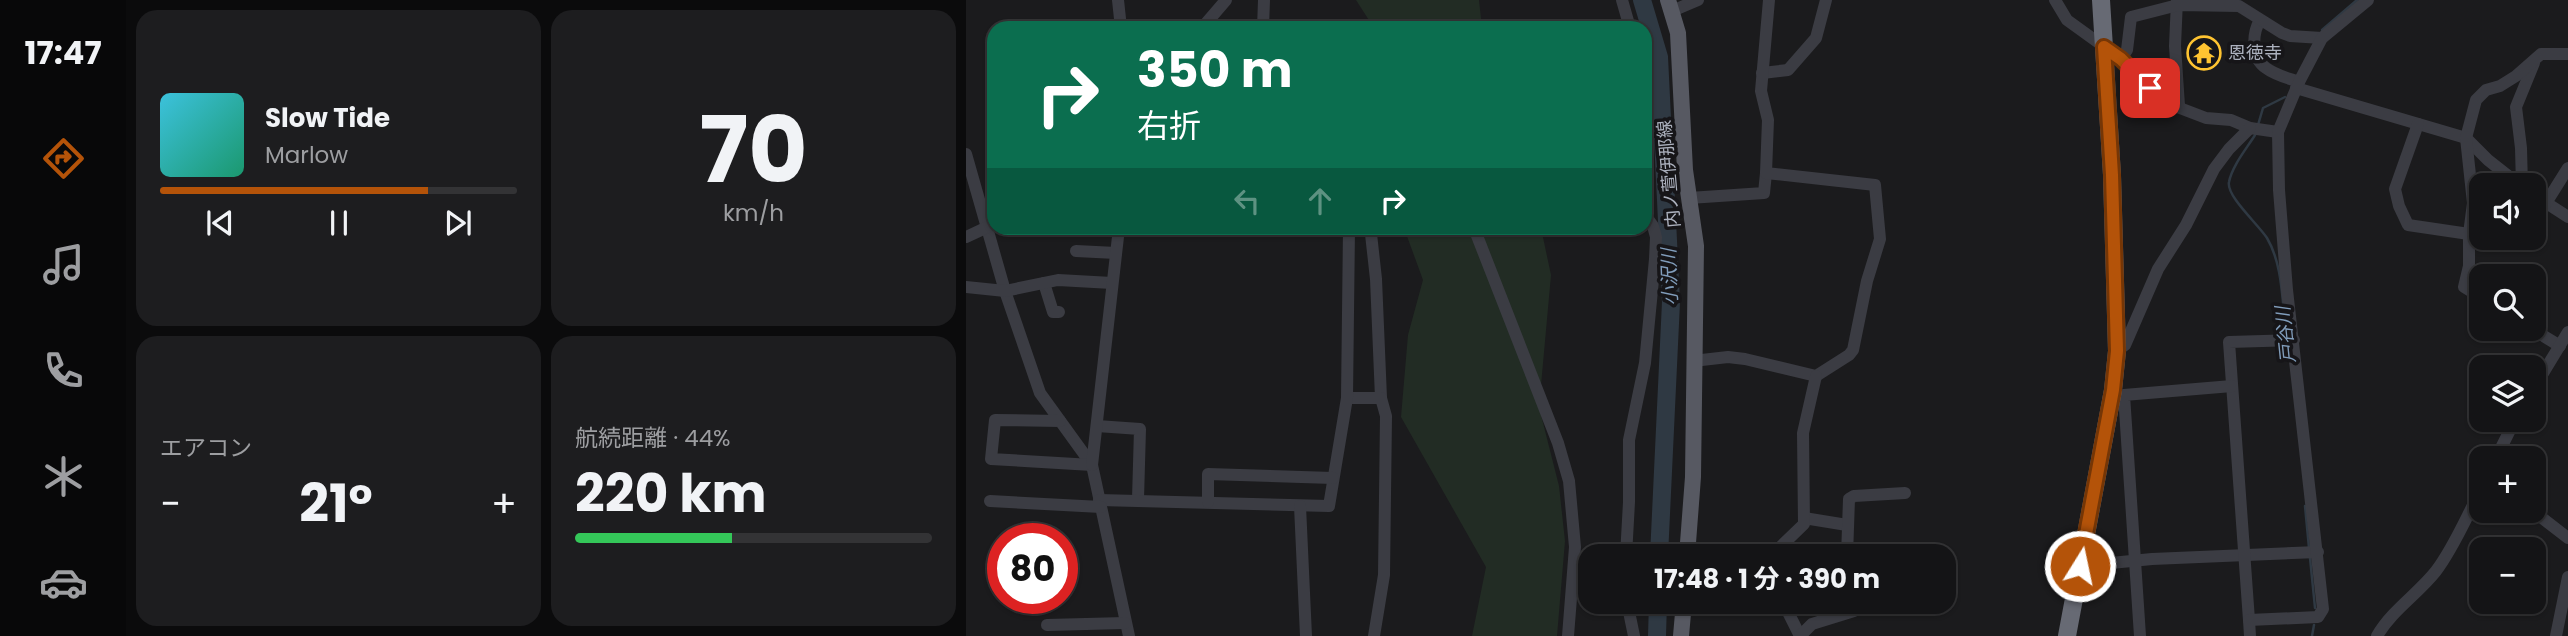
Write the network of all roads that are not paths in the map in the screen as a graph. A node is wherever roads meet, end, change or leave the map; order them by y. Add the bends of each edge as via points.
1 (1118, 0) edge
2 (1226, 0) edge
3 (1264, 0) edge
4 (1622, 0) edge
5 (1698, 0) edge
6 (1769, 0) edge
7 (1826, 0) edge
8 (2055, 0) edge
9 (2101, 0) edge
10 (2368, 0) edge
11 (2178, 3) edge
12 (1670, 6) edge
13 (2260, 20) junction
14 (1120, 21) edge
15 (1208, 21) edge
16 (1263, 21) edge
17 (1628, 21) edge
18 (2322, 38) junction
19 (2104, 47) junction
20 (2568, 54) edge
21 (2121, 59) junction
22 (2535, 60) junction
23 (1762, 74) junction
24 (2297, 85) junction
25 (2179, 106) junction
26 (2418, 124) junction
27 (2255, 129) junction
28 (2278, 132) junction
29 (2466, 138) junction
30 (966, 153) edge
31 (2568, 168) edge
32 (1766, 173) junction
33 (2470, 173) edge
34 (2504, 173) edge
35 (2521, 173) edge
36 (1689, 198) junction
37 (2546, 203) joint
38 (987, 217) edge
39 (2568, 217) edge
40 (1652, 225) edge
41 (987, 227) edge
42 (2469, 234) edge
43 (992, 235) edge
44 (1117, 235) edge
45 (1349, 235) edge
46 (1371, 235) edge
47 (1477, 235) edge
48 (966, 237) edge
49 (1076, 251) dead end
50 (1116, 253) junction
51 (2469, 266) edge
52 (1044, 283) junction
53 (1112, 283) junction
54 (966, 287) edge
55 (1005, 291) junction
56 (2469, 291) edge
57 (1059, 312) dead end
58 (2568, 332) edge
59 (2546, 338) edge
60 (2289, 340) junction
61 (2560, 346) junction
62 (2117, 351) junction
63 (1693, 361) junction
64 (2546, 369) edge
65 (1816, 376) junction
66 (2232, 386) junction
67 (2118, 393) junction
68 (1347, 398) junction
69 (1381, 398) junction
70 (1060, 421) junction
71 (1097, 426) junction
72 (1092, 465) junction
73 (1333, 478) junction
74 (1905, 493) dead end
75 (1138, 499) junction
76 (990, 501) dead end
77 (1208, 502) junction
78 (1100, 503) junction
79 (1300, 506) junction
80 (2469, 513) edge
81 (1804, 518) junction
82 (2546, 521) edge
83 (1847, 524) junction
84 (2568, 538) edge
85 (1627, 544) edge
86 (1688, 544) edge
87 (1784, 544) edge
88 (1847, 544) edge
89 (2313, 553) junction
90 (2244, 556) junction
91 (2134, 562) junction
92 (2080, 566) junction
93 (2568, 577) edge
94 (1629, 614) edge
95 (1683, 614) edge
96 (1789, 614) edge
97 (1844, 614) edge
98 (2249, 620) junction
99 (1125, 622) junction
100 (1048, 625) dead end
101 (1129, 636) edge
102 (1306, 636) edge
103 (1374, 636) edge
104 (1569, 636) edge
105 (1634, 636) edge
106 (1681, 636) edge
107 (1800, 636) edge
108 (2067, 636) edge
109 (2140, 636) edge
110 (2250, 636) edge
111 (2377, 636) edge
112 (2556, 636) edge

1 - 14 street
2 - 15 street
3 - 16 street
4 - 17 street
5 - 12 street
6 - 23 street
7 - 23 street via 1816,38 1788,70
8 - 19 street via 2067,20
9 - 19 highway
10 - 18 street
11 - 13 street via 2239,6
11 - 21 street via 2132,16 2127,50
11 - 25 street
12 - 36 main road, 内ノ萱伊那線 via 1680,57
13 - 18 street via 2290,36
13 - 24 street via 2253,45 2261,64
18 - 24 street
19 - 21 street
19 - 62 highway
20 - 22 street via 2541,54
21 - 25 street via 2164,102
22 - 29 street via 2476,100
22 - 35 street via 2516,107
23 - 32 street via 1768,120
24 - 26 street
24 - 28 street
25 - 27 street via 2206,118 2231,120
26 - 29 street
26 - 42 street via 2395,189 2399,206 2408,225
27 - 28 street
27 - 62 street via 2229,149 2214,169
28 - 60 street
29 - 33 street
29 - 34 street
30 - 38 street
31 - 37 street
32 - 36 street via 1764,192
32 - 65 street via 1875,185 1880,239 1853,350
36 - 63 main road, 内ノ萱伊那線 via 1696,246
37 - 39 street
40 - 85 street via 1655,259 1645,363 1629,440
41 - 48 street
43 - 55 street
44 - 50 street
45 - 68 street
46 - 69 street
47 - 104 street via 1569,481 1575,547
49 - 50 street
50 - 53 street
51 - 56 street via 2464,288
52 - 53 street
52 - 55 street
52 - 57 street via 1053,312
53 - 71 street
54 - 55 street
55 - 70 street via 1040,393
58 - 61 street
59 - 61 street
60 - 66 street via 2228,342
60 - 89 street
61 - 64 street
62 - 67 highway
63 - 65 street via 1737,358
63 - 86 main road, 内ノ萱伊那線
65 - 81 street via 1803,433
66 - 67 street
66 - 90 street
67 - 91 street
67 - 92 highway
68 - 69 street
68 - 73 street
69 - 103 street via 1386,416 1384,575
70 - 72 street
70 - 72 street via 995,420 991,459
71 - 72 street
71 - 75 street via 1140,429
72 - 78 street
73 - 77 street via 1208,474
73 - 79 street via 1329,506
74 - 83 street via 1854,496 1848,503
75 - 77 street
75 - 78 street
76 - 78 street
77 - 79 street
78 - 99 street
79 - 102 street
80 - 111 street via 2435,572
81 - 83 street
81 - 87 street via 1801,529
82 - 84 street
83 - 88 street
89 - 90 street
89 - 98 street via 2323,609 2318,617
90 - 91 street
90 - 98 street
91 - 92 street
91 - 109 street
92 - 108 highway
93 - 112 street
94 - 105 street
95 - 106 main road
96 - 107 street
97 - 107 street via 1812,624
98 - 110 street
99 - 100 street
99 - 101 street

